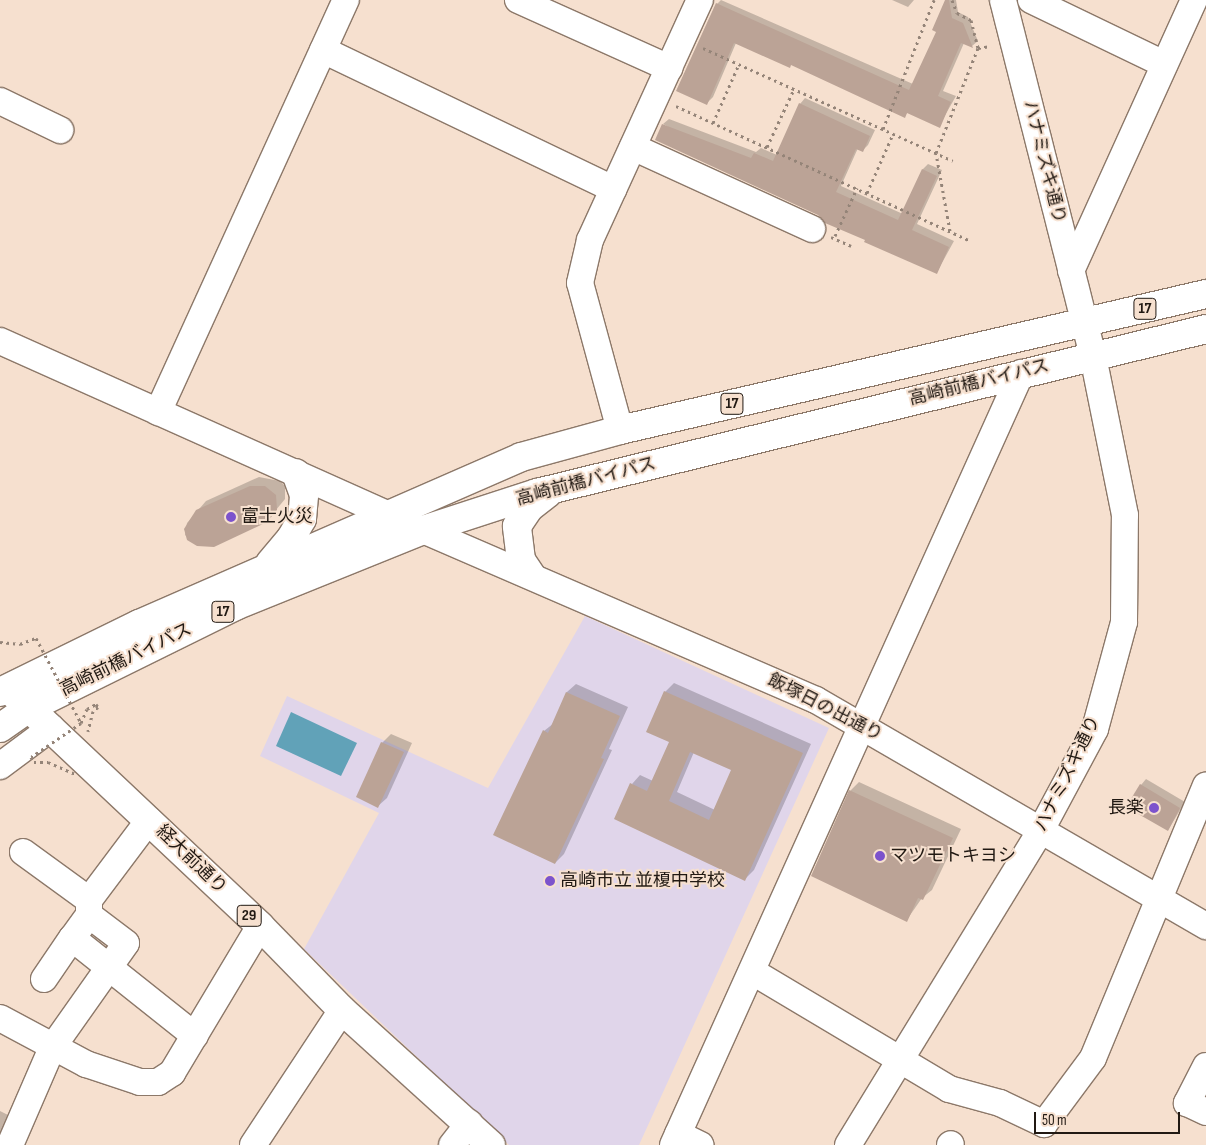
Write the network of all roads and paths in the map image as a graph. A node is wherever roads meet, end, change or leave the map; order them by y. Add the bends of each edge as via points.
1 (346, 0) edge
2 (518, 0) edge
3 (700, 0) edge
4 (934, 0) edge
5 (952, 0) edge
6 (1010, 0) edge
7 (1031, 0) edge
8 (1194, 0) edge
9 (682, 38) junction
10 (1014, 42) junction
11 (978, 48) junction
12 (323, 50) junction
13 (739, 64) junction
14 (1164, 64) junction
15 (668, 68) junction
16 (794, 89) junction
17 (655, 97) junction
18 (0, 101) edge
19 (713, 123) junction
20 (883, 129) junction
21 (60, 130) dead end
22 (893, 134) junction
23 (632, 147) junction
24 (767, 148) junction
25 (936, 153) junction
26 (953, 161) dead end
27 (857, 188) junction
28 (613, 190) junction
29 (867, 193) junction
30 (950, 231) junction
31 (823, 234) joint
32 (969, 240) dead end
33 (1071, 271) junction
34 (1206, 294) edge
35 (1084, 324) junction
36 (1206, 329) edge
37 (0, 341) edge
38 (1093, 356) junction
39 (1021, 373) junction
40 (158, 412) junction
41 (620, 430) junction
42 (296, 473) junction
43 (554, 489) junction
44 (388, 513) junction
45 (423, 530) junction
46 (266, 568) junction
47 (531, 574) junction
48 (0, 642) edge
49 (3, 686) edge
50 (29, 708) junction
51 (81, 723) junction
52 (864, 726) junction
53 (0, 728) edge
54 (51, 728) junction
55 (87, 730) dead end
56 (0, 766) edge
57 (75, 774) dead end
58 (1206, 785) edge
59 (149, 820) junction
60 (1042, 828) junction
61 (23, 852) dead end
62 (1158, 897) junction
63 (89, 908) junction
64 (260, 926) junction
65 (1206, 926) edge
66 (72, 938) junction
67 (110, 969) junction
68 (752, 972) junction
69 (44, 979) dead end
70 (342, 1010) junction
71 (0, 1018) edge
72 (195, 1036) junction
73 (52, 1048) junction
74 (900, 1060) junction
75 (1206, 1066) edge
76 (1206, 1112) edge
77 (469, 1123) junction
78 (676, 1139) edge
79 (10, 1145) edge
80 (253, 1145) edge
81 (452, 1145) edge
82 (491, 1145) edge
83 (701, 1145) edge
84 (848, 1145) edge

1 - 12 street
2 - 15 street
3 - 9 street
4 - 20 path
5 - 11 path via 957,13 971,20
6 - 10 street, ハナミズキ通り
7 - 14 street
8 - 14 street
9 - 13 path
9 - 15 street
10 - 11 path
10 - 33 street, ハナミズキ通り
11 - 25 path
12 - 28 street
12 - 40 street
13 - 16 path
13 - 19 path
14 - 33 street
15 - 17 street
16 - 20 path
16 - 24 path
17 - 19 path
17 - 23 street
18 - 21 street
19 - 24 path
20 - 22 path
22 - 25 path
22 - 29 path
23 - 28 street
23 - 31 street
24 - 27 path
25 - 26 path
25 - 30 path
27 - 29 path
27 - 31 path
28 - 41 street via 590,240 580,283
29 - 30 path
30 - 32 path
33 - 35 street, ハナミズキ通り
34 - 35 main road, 高崎前橋バイパス / 17
35 - 38 street, ハナミズキ通り
35 - 41 main road, 高崎前橋バイパス / 17
36 - 38 main road, 高崎前橋バイパス / 17
37 - 40 street, 飯塚日の出通り
38 - 39 main road, 高崎前橋バイパス / 17
38 - 60 street, ハナミズキ通り via 1125,515 1124,622 1095,729
39 - 43 main road, 高崎前橋バイパス / 17
39 - 52 street
40 - 42 street, 飯塚日の出通り
41 - 44 main road, 高崎前橋バイパス / 17 via 521,458
42 - 44 street, 飯塚日の出通り
42 - 46 main road via 304,495 302,519 292,538
43 - 45 main road, 高崎前橋バイパス / 17
43 - 47 main road via 530,508 517,526 521,560
44 - 45 street, 飯塚日の出通り
44 - 46 main road, 高崎前橋バイパス / 17
45 - 47 street, 飯塚日の出通り
45 - 50 main road, 高崎前橋バイパス / 17 via 235,606
46 - 49 main road, 高崎前橋バイパス / 17
47 - 52 street, 飯塚日の出通り via 816,700
48 - 51 path, bridge via 20,644 36,638
49 - 50 main road, 経大前通り / 29
50 - 53 main road, 高崎前橋バイパス / 17
50 - 54 main road, 経大前通り / 29
51 - 55 path via 87,709 96,704 98,707 93,711
51 - 57 path, bridge via 31,756 34,762 48,762
52 - 60 street, 飯塚日の出通り
52 - 68 street
54 - 56 street
54 - 59 main road, 経大前通り / 29
58 - 62 street
59 - 63 street
59 - 64 main road, 経大前通り / 29
60 - 62 street, 飯塚日の出通り
60 - 74 street, ハナミズキ通り
61 - 63 street
62 - 65 street, 飯塚日の出通り
62 - 74 street via 1092,1058 1044,1124 1000,1103 949,1089
63 - 66 street
63 - 67 street via 126,942
64 - 70 main road, 経大前通り / 29
64 - 72 street
66 - 67 street
66 - 69 street
67 - 72 street
67 - 73 street
68 - 74 street
68 - 78 street
70 - 77 main road, 経大前通り / 29
70 - 80 street
71 - 73 street
72 - 73 street via 172,1073 158,1082 140,1082 86,1064
73 - 79 street
74 - 84 street, ハナミズキ通り
75 - 76 street via 1187,1103
77 - 81 street
77 - 82 main road, 経大前通り / 29
78 - 83 street

